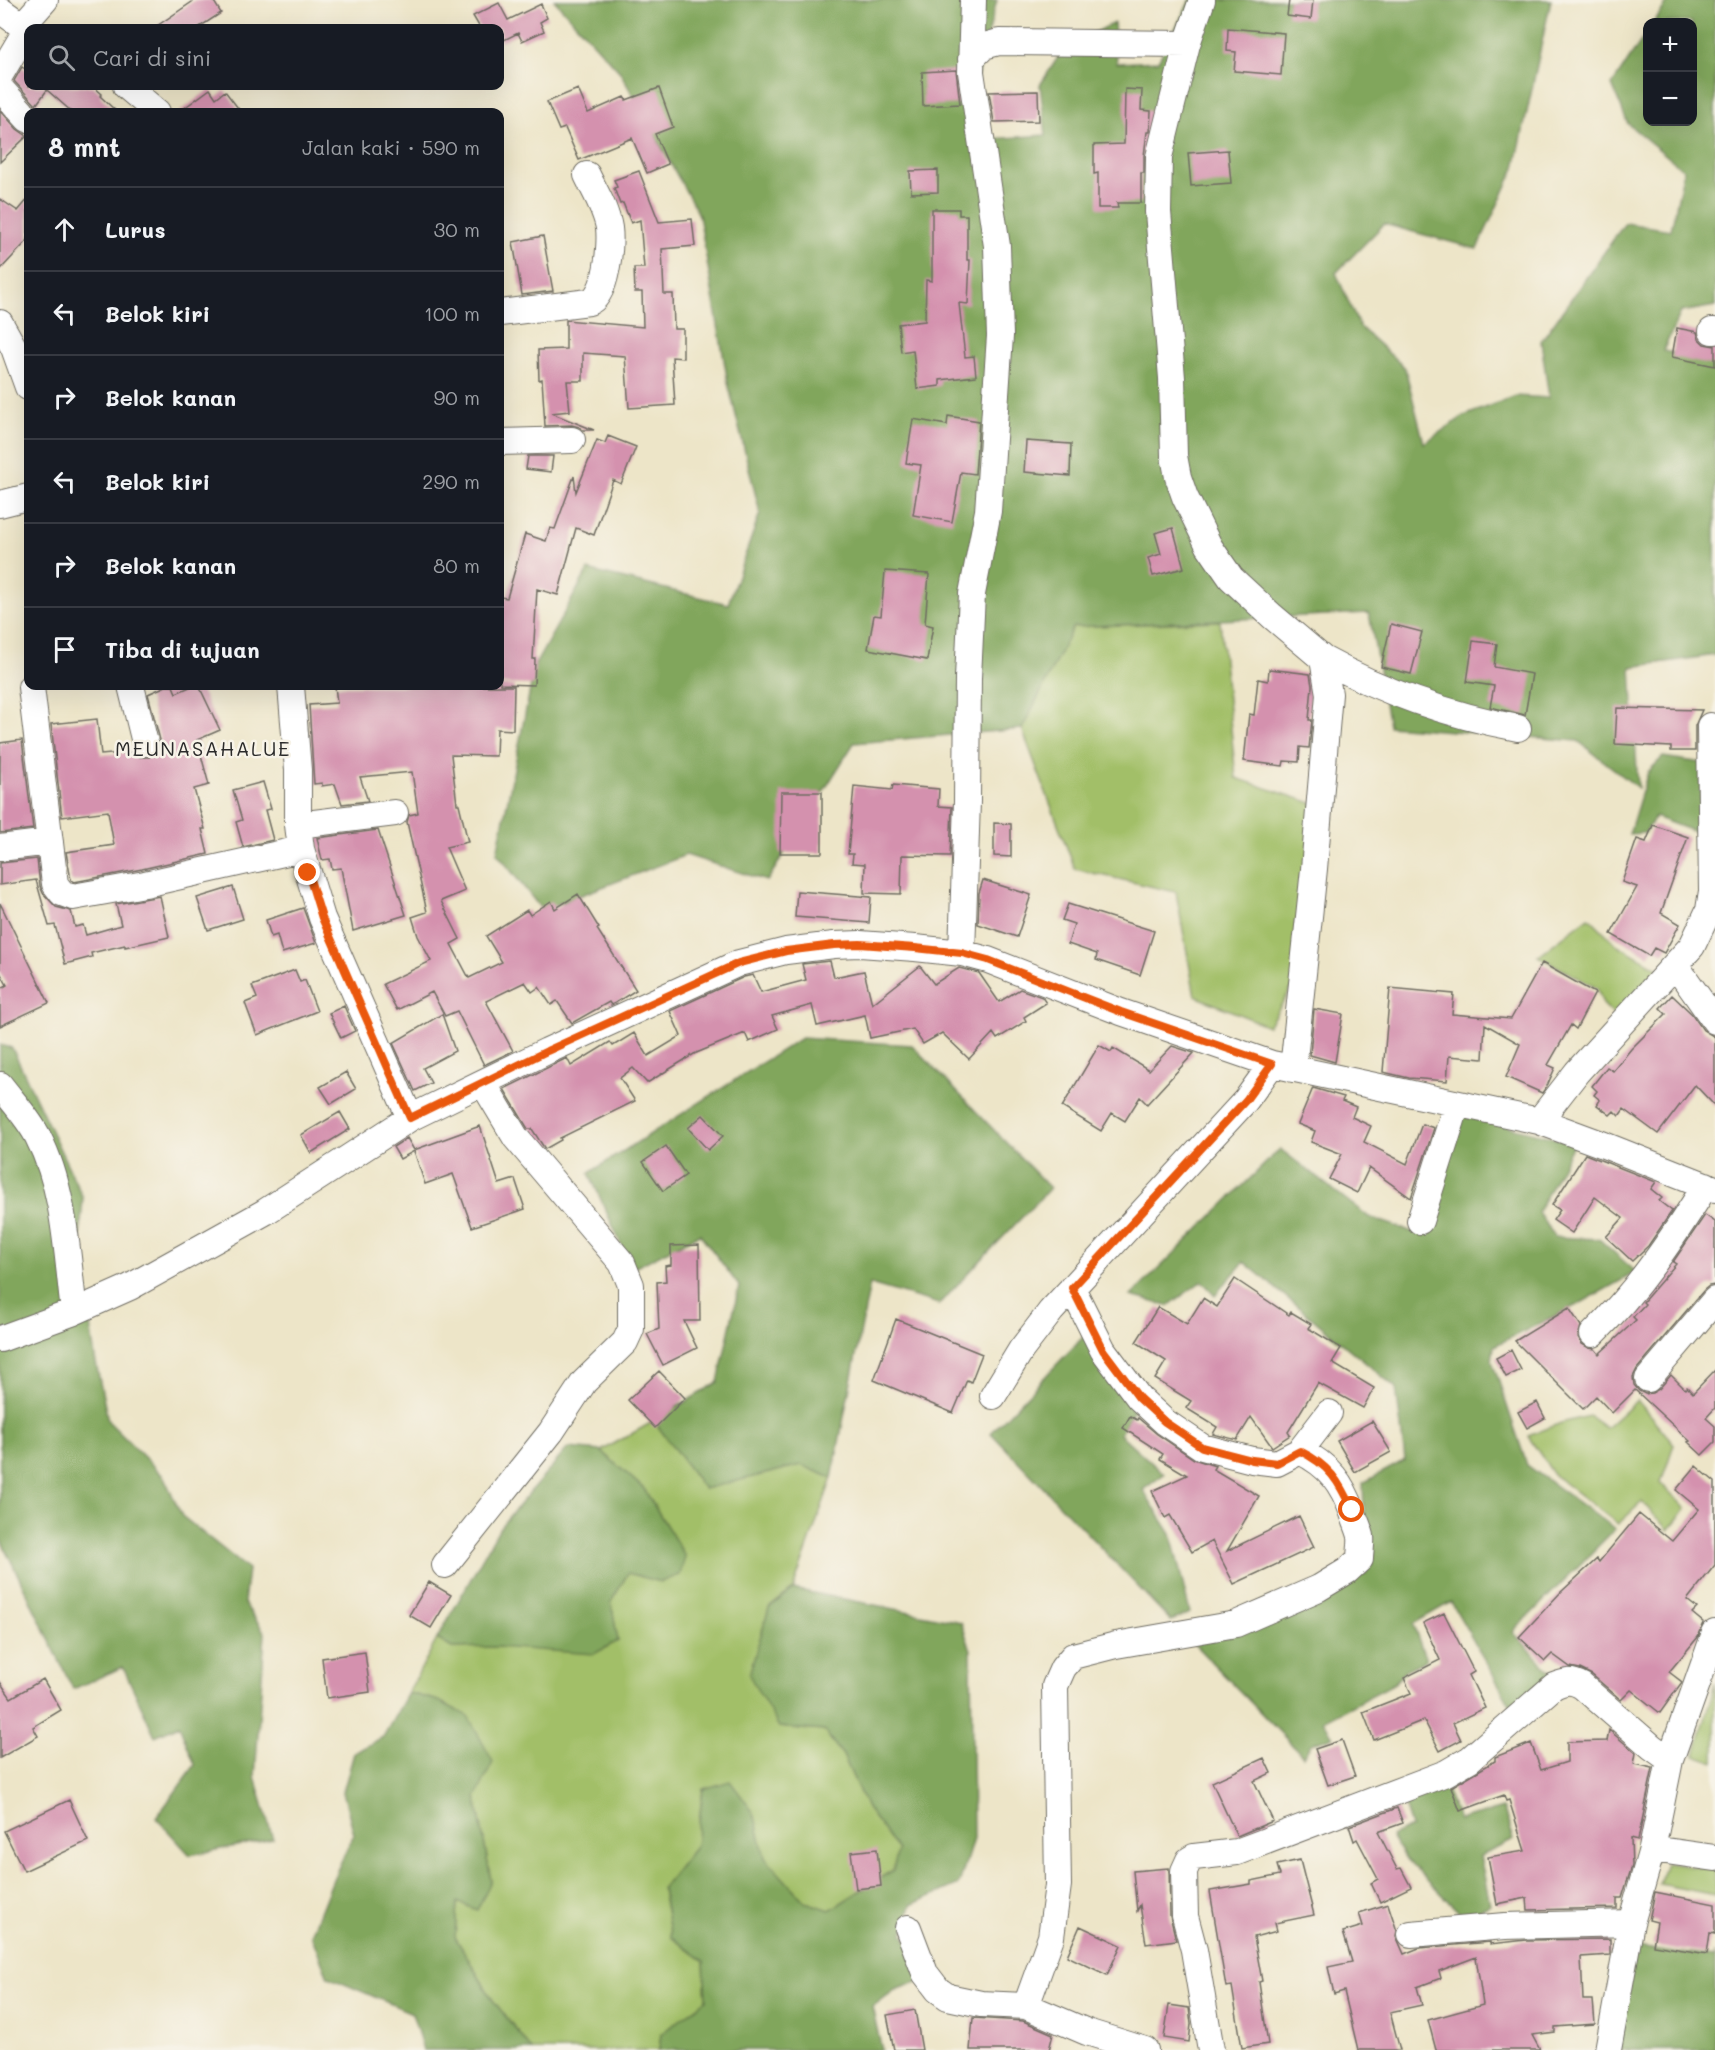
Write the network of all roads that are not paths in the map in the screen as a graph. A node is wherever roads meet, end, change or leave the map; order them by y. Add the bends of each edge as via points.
1 (45, 0) edge
2 (974, 0) edge
3 (1202, 0) edge
4 (0, 10) edge
5 (29, 24) edge
6 (24, 27) edge
7 (24, 32) edge
8 (1187, 44) junction
9 (971, 59) junction
10 (0, 75) edge
11 (0, 88) edge
12 (131, 90) edge
13 (152, 108) edge
14 (24, 115) edge
15 (587, 175) dead end
16 (504, 313) edge
17 (0, 323) edge
18 (24, 376) edge
19 (572, 440) dead end
20 (504, 442) edge
21 (24, 498) edge
22 (0, 504) edge
23 (1323, 659) junction
24 (31, 690) edge
25 (132, 690) edge
26 (291, 690) edge
27 (1710, 726) dead end
28 (1518, 728) dead end
29 (145, 743) dead end
30 (395, 813) dead end
31 (299, 837) junction
32 (50, 842) junction
33 (0, 848) edge
34 (962, 953) junction
35 (1676, 966) junction
36 (1715, 1021) edge
37 (1282, 1066) junction
38 (483, 1083) junction
39 (0, 1085) edge
40 (1457, 1104) junction
41 (410, 1118) junction
42 (1539, 1121) junction
43 (1710, 1187) edge
44 (1420, 1221) dead end
45 (1072, 1288) junction
46 (1715, 1300) edge
47 (74, 1312) junction
48 (1593, 1334) dead end
49 (0, 1339) edge
50 (1648, 1379) dead end
51 (993, 1396) dead end
52 (1329, 1413) dead end
53 (1300, 1451) junction
54 (445, 1565) dead end
55 (1715, 1633) edge
56 (1710, 1665) edge
57 (1670, 1760) junction
58 (1652, 1850) junction
59 (1715, 1858) edge
60 (1631, 1923) junction
61 (908, 1928) dead end
62 (1412, 1934) dead end
63 (1026, 2006) junction
64 (1088, 2041) edge
65 (1145, 2050) edge
66 (1211, 2050) edge
67 (1608, 2050) edge

1 - 5 street
2 - 9 street
3 - 8 street
4 - 6 street
7 - 10 street
8 - 9 street via 999,42 984,46
8 - 23 street via 1159,157 1158,188 1178,477 1209,546 1232,578
9 - 34 street via 997,246 1000,336 988,511 972,594
11 - 14 street
12 - 13 street
15 - 16 street via 609,227 606,269 599,295 589,302
17 - 18 street
19 - 20 street
21 - 22 street
23 - 28 street via 1416,701
23 - 37 street via 1329,694 1314,869
24 - 32 street
25 - 29 street
26 - 31 street
27 - 35 street via 1712,891 1709,910 1696,939
30 - 31 street
31 - 32 street via 145,884 73,897 62,893 55,884
31 - 41 street via 322,918
32 - 33 street
34 - 37 street
34 - 38 street via 834,945 786,951 739,963
35 - 36 street
35 - 42 street via 1577,1072
37 - 40 street
37 - 45 street
38 - 41 street
38 - 54 street via 516,1138 622,1263 631,1285 631,1329 625,1342 584,1382 551,1432
39 - 47 street via 37,1136 50,1164 60,1201
40 - 42 street
40 - 44 street
41 - 47 street via 265,1212 130,1287
42 - 43 street
43 - 48 street via 1671,1241
45 - 51 street via 1021,1350
45 - 53 street via 1103,1350 1139,1398 1165,1422 1202,1447 1252,1460 1277,1463
46 - 50 street
47 - 49 street
52 - 53 street
53 - 63 street via 1331,1472 1342,1488 1361,1536 1360,1559 1347,1571 1319,1588 1236,1624 1116,1645 1073,1656 1063,1668 1055,1686 1058,1885 1051,1937
55 - 56 street
56 - 57 street
57 - 58 street
57 - 66 street via 1582,1686 1564,1681 1470,1759 1446,1773 1237,1852 1189,1860 1184,1871 1185,1916
58 - 59 street
58 - 60 street
60 - 62 street via 1505,1926
60 - 67 street
61 - 63 street via 925,1973 948,1997 981,2004
63 - 64 street
64 - 65 street

